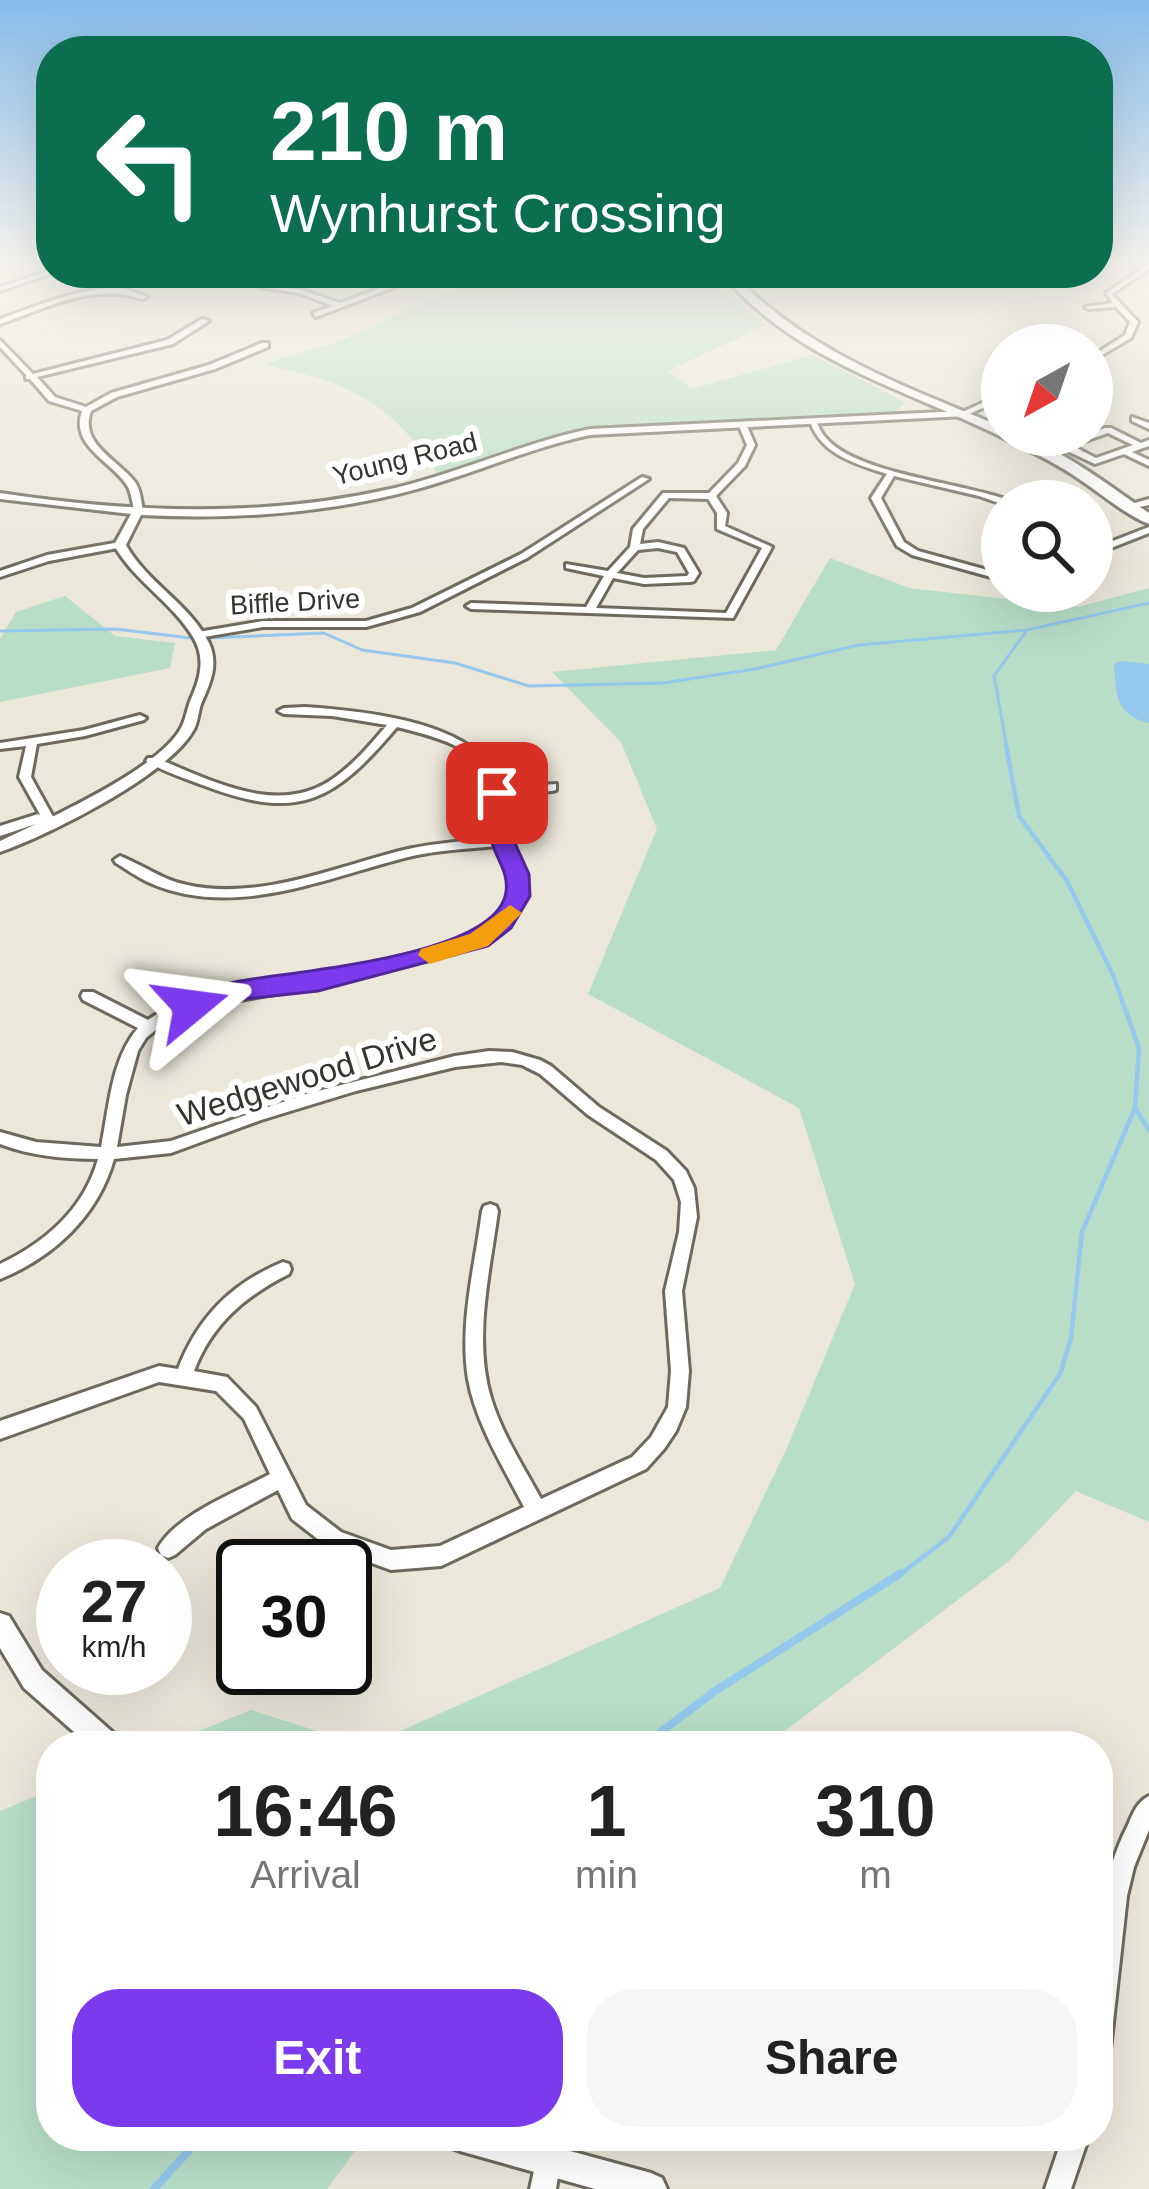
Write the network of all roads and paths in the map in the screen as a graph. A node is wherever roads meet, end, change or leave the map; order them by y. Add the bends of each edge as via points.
1 (19, 365) edge
2 (77, 365) edge
3 (213, 365) edge
4 (850, 365) edge
5 (28, 377) junction
6 (914, 395) junction
7 (981, 407) edge
8 (87, 410) junction
9 (962, 414) junction
10 (921, 416) junction
11 (1135, 419) dead end
12 (981, 423) edge
13 (1149, 425) edge
14 (743, 426) junction
15 (1113, 432) edge
16 (819, 434) junction
17 (1145, 444) edge
18 (1124, 451) junction
19 (1113, 455) edge
20 (1045, 456) edge
21 (1149, 463) edge
22 (891, 474) junction
23 (645, 479) dead end
24 (981, 494) edge
25 (0, 496) edge
26 (711, 496) junction
27 (1149, 502) edge
28 (1130, 506) junction
29 (138, 512) junction
30 (1149, 520) edge
31 (1149, 532) edge
32 (1113, 544) edge
33 (120, 545) junction
34 (635, 548) junction
35 (569, 566) dead end
36 (981, 571) edge
37 (0, 574) edge
38 (609, 576) junction
39 (471, 606) dead end
40 (589, 611) junction
41 (198, 635) junction
42 (284, 711) dead end
43 (140, 718) dead end
44 (393, 724) junction
45 (32, 742) junction
46 (0, 746) edge
47 (152, 761) junction
48 (552, 787) dead end
49 (497, 793) junction
50 (48, 820) junction
51 (0, 831) edge
52 (502, 841) junction
53 (0, 847) edge
54 (120, 860) dead end
55 (88, 996) dead end
56 (148, 1027) junction
57 (0, 1138) edge
58 (107, 1151) junction
59 (490, 1211) dead end
60 (283, 1269) dead end
61 (0, 1271) edge
62 (184, 1375) junction
63 (0, 1430) edge
64 (282, 1478) junction
65 (537, 1512) junction
66 (179, 1539) edge
67 (0, 1625) edge
68 (92, 1731) edge
69 (1149, 1807) edge
70 (1113, 1893) edge
71 (523, 2151) edge
72 (1071, 2151) edge
73 (548, 2157) junction
74 (543, 2189) edge
75 (651, 2189) edge
76 (1058, 2189) edge

1 - 5 street
2 - 5 street
3 - 8 street via 114,394
4 - 6 main road
5 - 8 street via 62,405
6 - 9 main road
6 - 10 main road via 930,410
7 - 9 street
8 - 29 street via 85,437 134,487
9 - 10 street, Young Road
9 - 12 main road
10 - 16 street, Young Road
11 - 13 street
14 - 16 street, Young Road
14 - 26 street via 751,445
14 - 29 street, Young Road via 570,435 443,479 324,504
15 - 17 street
16 - 22 street
17 - 18 street
18 - 19 street
18 - 21 street
20 - 28 main road
22 - 24 street
22 - 36 street via 876,498 900,544
23 - 41 street, Biffle Drive via 524,556 416,610 378,622 263,624
25 - 29 street, Young Road
26 - 34 street via 666,495 638,529
26 - 40 street via 720,526 767,548 729,616
27 - 28 street
28 - 30 main road
29 - 33 street
31 - 32 street
33 - 37 street
33 - 41 street, Biffle Drive
34 - 38 street
34 - 38 street via 681,550 694,573 682,583
35 - 38 street
38 - 40 street
39 - 40 street
41 - 47 street, Biffle Drive via 208,659 205,685 188,729
42 - 44 street
43 - 45 street
44 - 47 street via 345,780 293,800 251,797
44 - 49 street via 475,752
45 - 46 street
45 - 50 street via 26,777
47 - 50 street, Biffle Drive
48 - 49 street
49 - 52 street
50 - 51 street, Biffle Drive
50 - 53 street, Biffle Drive
52 - 54 street via 400,855 291,889 242,894 176,884
52 - 56 street via 518,896 503,922 479,940 318,982 234,992
55 - 56 street
56 - 58 street via 130,1053
57 - 58 street, Wedgewood Drive via 55,1152
58 - 61 street via 73,1221
58 - 65 street, Wedgewood Drive via 167,1149 400,1073 500,1056 550,1073 667,1160 687,1189 686,1244 672,1299 679,1411 639,1463
59 - 65 street via 477,1377
60 - 62 street via 212,1317
62 - 63 street via 125,1383
62 - 64 street, Wedgewood Drive via 221,1383 250,1413
64 - 65 street, Wedgewood Drive via 299,1512 335,1540 391,1560 441,1556
64 - 66 street
67 - 68 street via 33,1679
69 - 70 street
71 - 73 street
72 - 76 street
73 - 74 street
73 - 75 street

